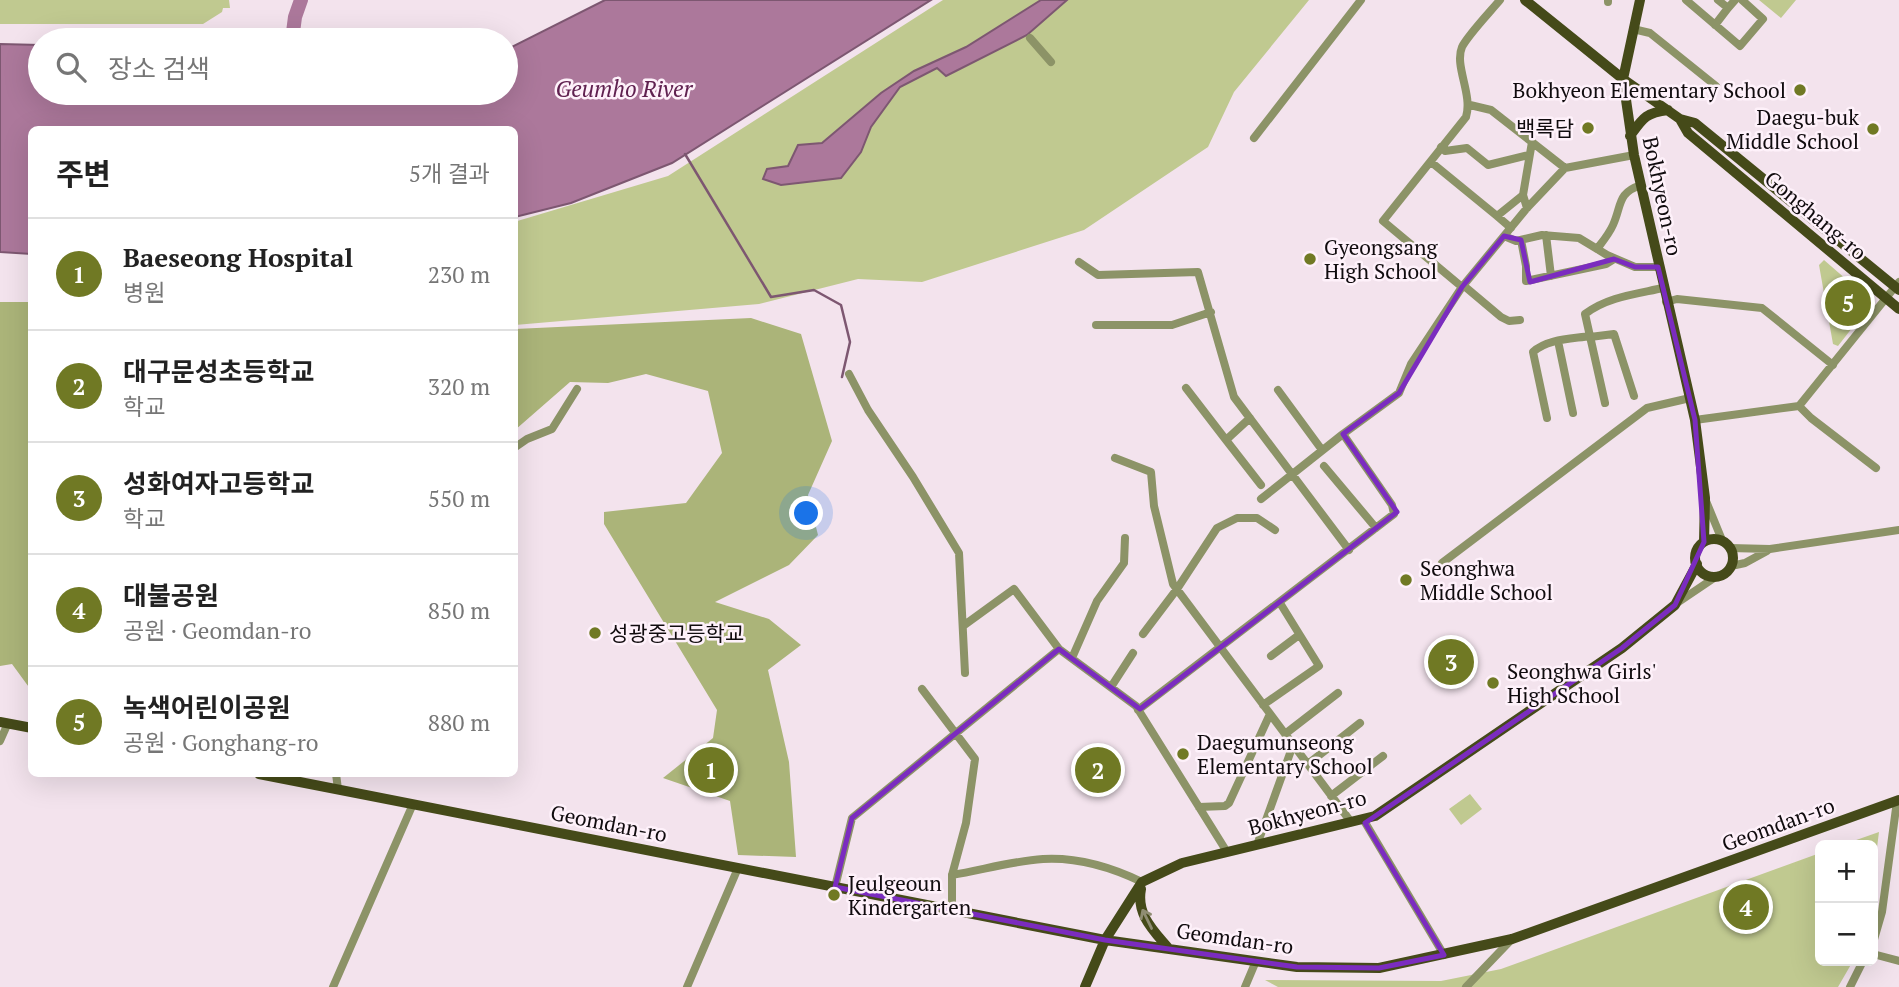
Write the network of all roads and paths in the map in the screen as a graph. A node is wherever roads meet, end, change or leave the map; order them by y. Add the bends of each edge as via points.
1 (1362, 0) edge
2 (1500, 0) edge
3 (1525, 0) edge
4 (1640, 0) edge
5 (1686, 0) edge
6 (1718, 0) edge
7 (1735, 0) edge
8 (1742, 0) edge
9 (1728, 8) junction
10 (1715, 25) junction
11 (1633, 29) junction
12 (1030, 38) dead end
13 (1052, 62) dead end
14 (1623, 79) junction
15 (1716, 86) dead end
16 (1470, 105) junction
17 (1668, 110) junction
18 (1680, 119) junction
19 (1630, 136) junction
20 (1254, 138) dead end
21 (1531, 141) junction
22 (1441, 147) junction
23 (1529, 155) junction
24 (1633, 155) junction
25 (1431, 162) junction
26 (1565, 169) junction
27 (1641, 185) junction
28 (1523, 195) junction
29 (1527, 208) junction
30 (1497, 216) junction
31 (1511, 228) junction
32 (1546, 235) junction
33 (1504, 236) junction
34 (1521, 240) junction
35 (1597, 249) junction
36 (1614, 259) junction
37 (1079, 262) dead end
38 (1658, 267) junction
39 (1551, 276) junction
40 (1462, 286) junction
41 (1898, 286) edge
42 (1663, 288) junction
43 (1885, 298) junction
44 (1666, 302) junction
45 (1899, 309) edge
46 (1211, 312) junction
47 (1520, 320) dead end
48 (1096, 325) dead end
49 (1590, 337) junction
50 (1558, 341) junction
51 (1833, 365) junction
52 (849, 374) dead end
53 (1186, 388) dead end
54 (577, 389) dead end
55 (1278, 390) dead end
56 (1634, 396) dead end
57 (1690, 398) junction
58 (1605, 403) dead end
59 (1799, 406) junction
60 (1573, 413) dead end
61 (1250, 418) junction
62 (1547, 418) dead end
63 (1695, 420) junction
64 (1343, 433) junction
65 (1226, 440) junction
66 (518, 445) edge
67 (1322, 450) junction
68 (1115, 458) dead end
69 (1324, 466) dead end
70 (1876, 468) dead end
71 (1292, 474) junction
72 (1261, 485) dead end
73 (1705, 498) junction
74 (1261, 499) dead end
75 (1376, 528) junction
76 (1275, 530) dead end
77 (1899, 530) edge
78 (1125, 538) dead end
79 (1722, 540) junction
80 (1704, 542) junction
81 (1730, 548) junction
82 (1349, 550) junction
83 (1770, 550) junction
84 (1442, 563) dead end
85 (1697, 564) junction
86 (1731, 566) junction
87 (1717, 576) junction
88 (1177, 589) junction
89 (1280, 603) junction
90 (1675, 605) junction
91 (963, 626) junction
92 (1143, 634) dead end
93 (1299, 635) junction
94 (1220, 646) junction
95 (1059, 649) junction
96 (1133, 653) dead end
97 (1271, 656) dead end
98 (1072, 658) junction
99 (965, 673) dead end
100 (1111, 687) junction
101 (922, 689) dead end
102 (1338, 693) dead end
103 (1263, 705) junction
104 (1138, 710) junction
105 (1270, 714) junction
106 (4, 723) edge
107 (1360, 723) dead end
108 (28, 727) edge
109 (956, 733) junction
110 (1285, 734) junction
111 (0, 741) edge
112 (1293, 745) junction
113 (1383, 756) dead end
114 (1308, 764) junction
115 (275, 777) edge
116 (336, 777) edge
117 (338, 789) junction
118 (1331, 796) junction
119 (1898, 800) edge
120 (413, 804) junction
121 (1199, 807) junction
122 (1363, 820) junction
123 (1351, 822) junction
124 (1896, 830) edge
125 (1257, 845) junction
126 (1227, 852) junction
127 (738, 868) junction
128 (952, 875) junction
129 (1142, 882) junction
130 (835, 887) junction
131 (952, 908) junction
132 (1878, 926) edge
133 (1512, 939) junction
134 (1105, 940) junction
135 (1169, 949) junction
136 (1444, 955) junction
137 (1878, 955) edge
138 (1256, 961) junction
139 (1899, 961) edge
140 (1860, 966) edge
141 (333, 987) edge
142 (687, 987) edge
143 (1085, 987) edge
144 (1245, 987) edge
145 (1466, 987) edge
146 (1850, 987) edge

1 - 20 street
2 - 16 street via 1462,46
3 - 14 main road, Gonghang-ro
4 - 11 main road, Bokhyeon-ro
5 - 10 street
6 - 9 street
7 - 9 street
8 - 10 street via 1763,19 1743,44
9 - 10 street
11 - 14 main road, Bokhyeon-ro
11 - 15 street via 1650,33
12 - 13 street
14 - 17 main road, Gonghang-ro
14 - 19 main road, Bokhyeon-ro
16 - 21 street via 1492,110
16 - 22 street via 1466,117
17 - 18 main road, Gonghang-ro
17 - 19 main road via 1643,118
18 - 41 main road, Gonghang-ro via 1695,123
18 - 43 main road, Gonghang-ro via 1688,133
19 - 24 main road, Bokhyeon-ro
21 - 23 street
21 - 26 street
22 - 23 street via 1445,151 1467,148 1488,165
22 - 25 street
23 - 28 street
24 - 26 street
24 - 27 main road, Bokhyeon-ro
25 - 30 street
25 - 40 street via 1383,221
26 - 29 street
27 - 35 street via 1629,189 1620,201 1612,229
27 - 38 main road, Bokhyeon-ro
28 - 29 street
28 - 30 street
29 - 31 street
30 - 31 street
31 - 33 street
32 - 34 street
32 - 35 street via 1579,238
32 - 39 street
33 - 34 street
33 - 40 street
34 - 39 street via 1526,281
35 - 36 street
36 - 38 street via 1636,267
36 - 39 street
37 - 46 street via 1098,275 1198,272
38 - 42 main road, Bokhyeon-ro
40 - 47 street via 1501,317
40 - 64 street via 1411,364 1399,393
41 - 43 street
42 - 44 main road, Bokhyeon-ro
42 - 49 street via 1598,304 1585,314
43 - 45 main road, Gonghang-ro
43 - 51 street
44 - 51 street via 1677,299 1762,308
44 - 57 main road, Bokhyeon-ro
46 - 48 street via 1172,325
46 - 61 street via 1234,397
49 - 50 street
49 - 56 street via 1614,334
49 - 58 street
50 - 60 street
50 - 62 street via 1533,352
51 - 59 street
52 - 91 street via 959,552
53 - 65 street
54 - 66 street via 552,429
55 - 67 street
57 - 63 main road, Bokhyeon-ro
57 - 84 street via 1647,408
59 - 63 street
59 - 70 street
61 - 65 street
61 - 71 street
63 - 73 main road, Bokhyeon-ro
64 - 67 street
64 - 75 street via 1392,505 1394,514
65 - 72 street
67 - 71 street
68 - 88 street via 1151,472 1154,506
69 - 75 street
71 - 74 street
71 - 82 street
73 - 79 street
73 - 80 main road, Bokhyeon-ro
75 - 82 street
76 - 88 street via 1257,518 1237,518 1217,528
77 - 83 street
78 - 98 street via 1124,563 1097,601
79 - 80 main road
79 - 81 main road
80 - 85 main road via 1697,551
81 - 83 street
81 - 86 main road
82 - 89 street
83 - 86 street
85 - 87 main road via 1704,573
85 - 90 main road
86 - 87 main road
87 - 90 street
88 - 92 street
88 - 94 street
89 - 93 street
89 - 94 street
90 - 122 main road, Bokhyeon-ro via 1622,648
91 - 95 street via 1014,589
91 - 99 street
93 - 97 street
93 - 103 street via 1319,666
94 - 103 street
94 - 104 street
95 - 98 street
95 - 109 street
96 - 100 street
98 - 100 street
100 - 104 street
101 - 109 street
102 - 110 street
103 - 105 street
104 - 121 street
105 - 110 street
105 - 121 street via 1229,803
106 - 108 main road
106 - 111 street
107 - 114 street
109 - 128 street via 975,759 966,823
109 - 130 street via 852,818
110 - 112 street
112 - 114 street
112 - 125 street
113 - 118 street
114 - 118 street
115 - 117 main road, Geomdan-ro
116 - 117 street
117 - 120 main road, Geomdan-ro
118 - 123 street
119 - 124 street
119 - 133 main road, Geomdan-ro
120 - 127 main road, Geomdan-ro
120 - 141 street
121 - 126 street
122 - 123 main road, Bokhyeon-ro
122 - 136 street
123 - 125 main road, Bokhyeon-ro
124 - 132 street
125 - 126 main road, Bokhyeon-ro
126 - 129 main road, Bokhyeon-ro via 1182,863
127 - 130 main road, Geomdan-ro
127 - 142 street
128 - 129 street via 1043,859 1087,863
128 - 131 street
129 - 134 main road
135 -> 129 main road via 1147,923 1139,900
130 - 131 main road, Geomdan-ro
131 - 134 main road, Geomdan-ro
133 - 136 main road, Geomdan-ro
133 - 145 street, Geomdan-ro
134 - 135 main road, Geomdan-ro
134 - 143 main road
135 - 138 main road, Geomdan-ro
136 - 138 main road, Geomdan-ro via 1379,968 1297,967
137 - 139 street
138 - 144 street
140 - 146 street

